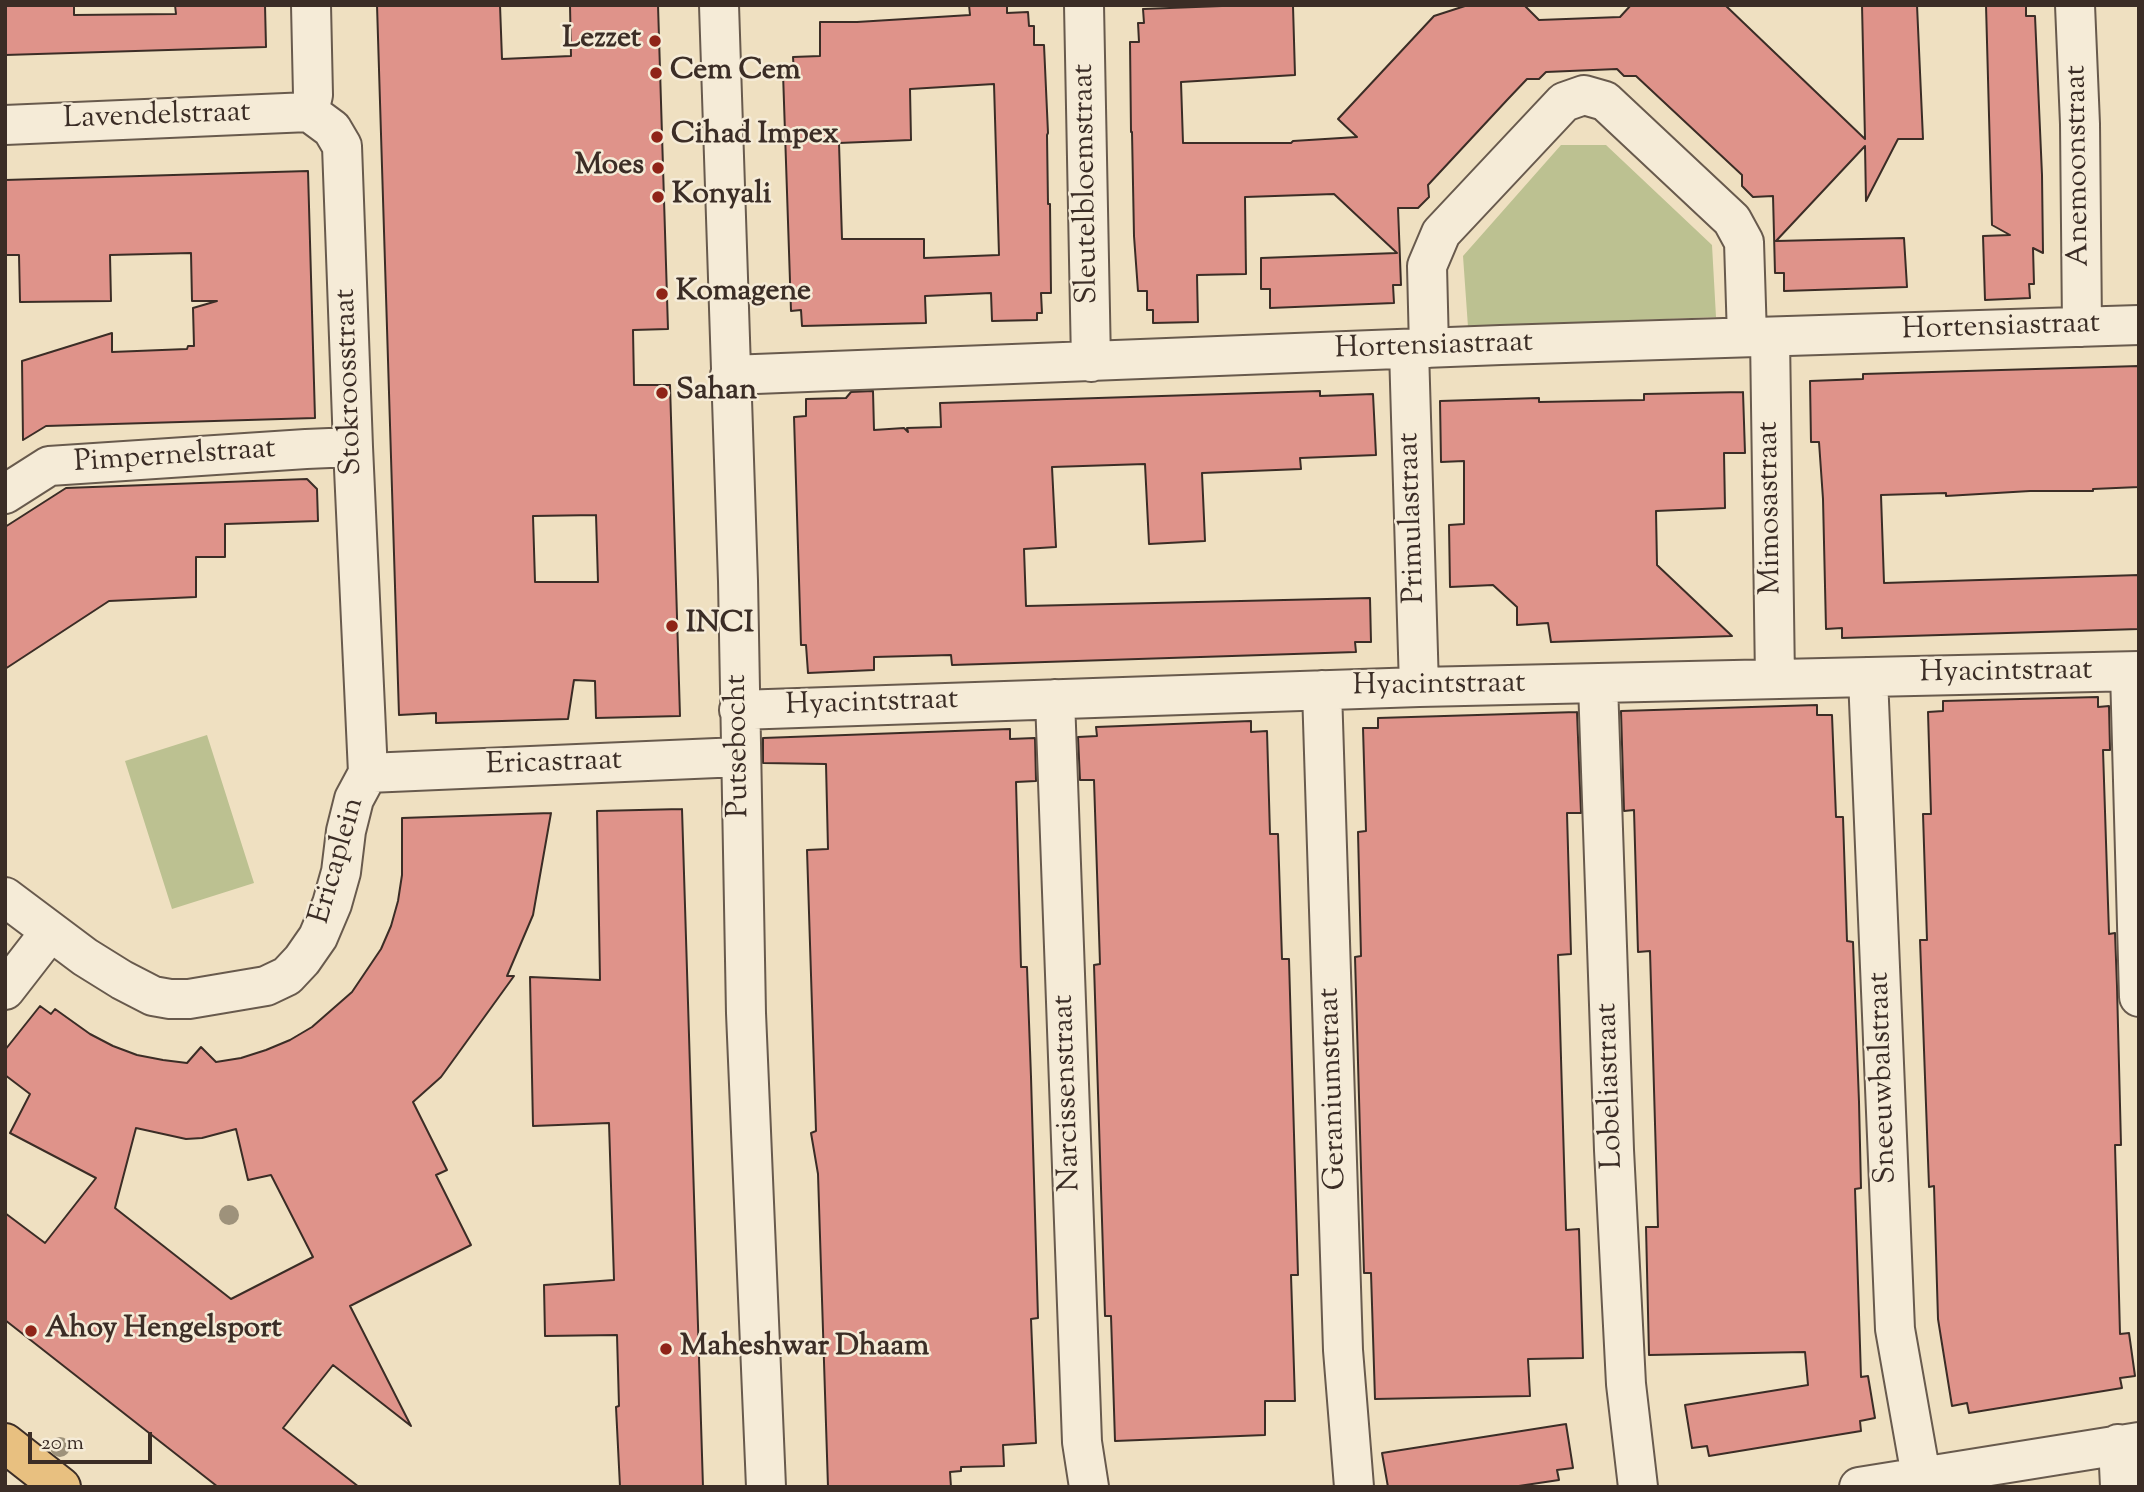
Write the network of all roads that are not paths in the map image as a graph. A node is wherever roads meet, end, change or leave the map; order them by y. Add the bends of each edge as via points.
1 (311, 5) edge
2 (719, 5) edge
3 (1084, 5) edge
4 (2075, 5) edge
5 (309, 112) junction
6 (5, 125) edge
7 (2139, 325) edge
8 (2082, 327) junction
9 (1758, 337) junction
10 (1419, 349) junction
11 (1091, 362) junction
12 (730, 375) junction
13 (353, 447) junction
14 (5, 494) edge
15 (2134, 672) edge
16 (1868, 677) junction
17 (1775, 679) junction
18 (1598, 684) junction
19 (1419, 687) junction
20 (1322, 690) junction
21 (1055, 699) junction
22 (739, 709) junction
23 (740, 757) junction
24 (368, 773) junction
25 (5, 897) edge
26 (50, 932) junction
27 (5, 990) edge
28 (2139, 997) edge
29 (5, 1443) edge
30 (2128, 1443) edge
31 (1921, 1476) junction
32 (61, 1487) edge
33 (766, 1487) edge
34 (1089, 1487) edge
35 (1354, 1487) edge
36 (1638, 1487) edge
37 (1859, 1487) edge
38 (2120, 1487) edge

1 - 5 street via 313,96
2 - 12 street, Putsebocht
3 - 11 street, Sleutelbloemstraat
4 - 8 street, Anemoonstraat
5 - 6 street, Lavendelstraat
5 - 13 street, Stokroosstraat via 332,129 342,146
7 - 8 street, Hortensiastraat
8 - 9 street, Hortensiastraat
9 - 10 street, Hortensiastraat
9 - 10 street, Mimosastraat via 1744,243 1732,220 1605,101 1584,95 1564,102 1441,233 1427,266
9 - 17 street, Mimosastraat
10 - 11 street, Hortensiastraat
10 - 19 street, Primulastraat
11 - 12 street, Hortensiastraat
12 - 22 street, Putsebocht
13 - 14 street, Pimpernelstraat via 49,466
13 - 24 street, Stokroosstraat
15 - 16 street, Hyacintstraat
15 - 28 street
16 - 17 street, Hyacintstraat
16 - 31 street, Sneeuwbalstraat via 1895,1329
17 - 18 street, Hyacintstraat
18 - 19 street, Hyacintstraat
18 - 36 street, Lobeliastraat via 1615,1164 1626,1384
19 - 20 street, Hyacintstraat
20 - 21 street, Hyacintstraat
20 - 35 street, Geraniumstraat via 1343,1350
21 - 22 street, Hyacintstraat
21 - 34 street, Narcissenstraat via 1082,1442
22 - 23 street, Putsebocht
23 - 24 street, Ericastraat
23 - 33 street, Putsebocht
24 - 26 street, Ericaplein via 354,799 332,904 302,960 287,976 255,988 189,999 153,996
25 - 26 street, Ericaplein
26 - 27 street
29 - 32 main road
30 - 31 street
30 - 38 street
31 - 37 street

